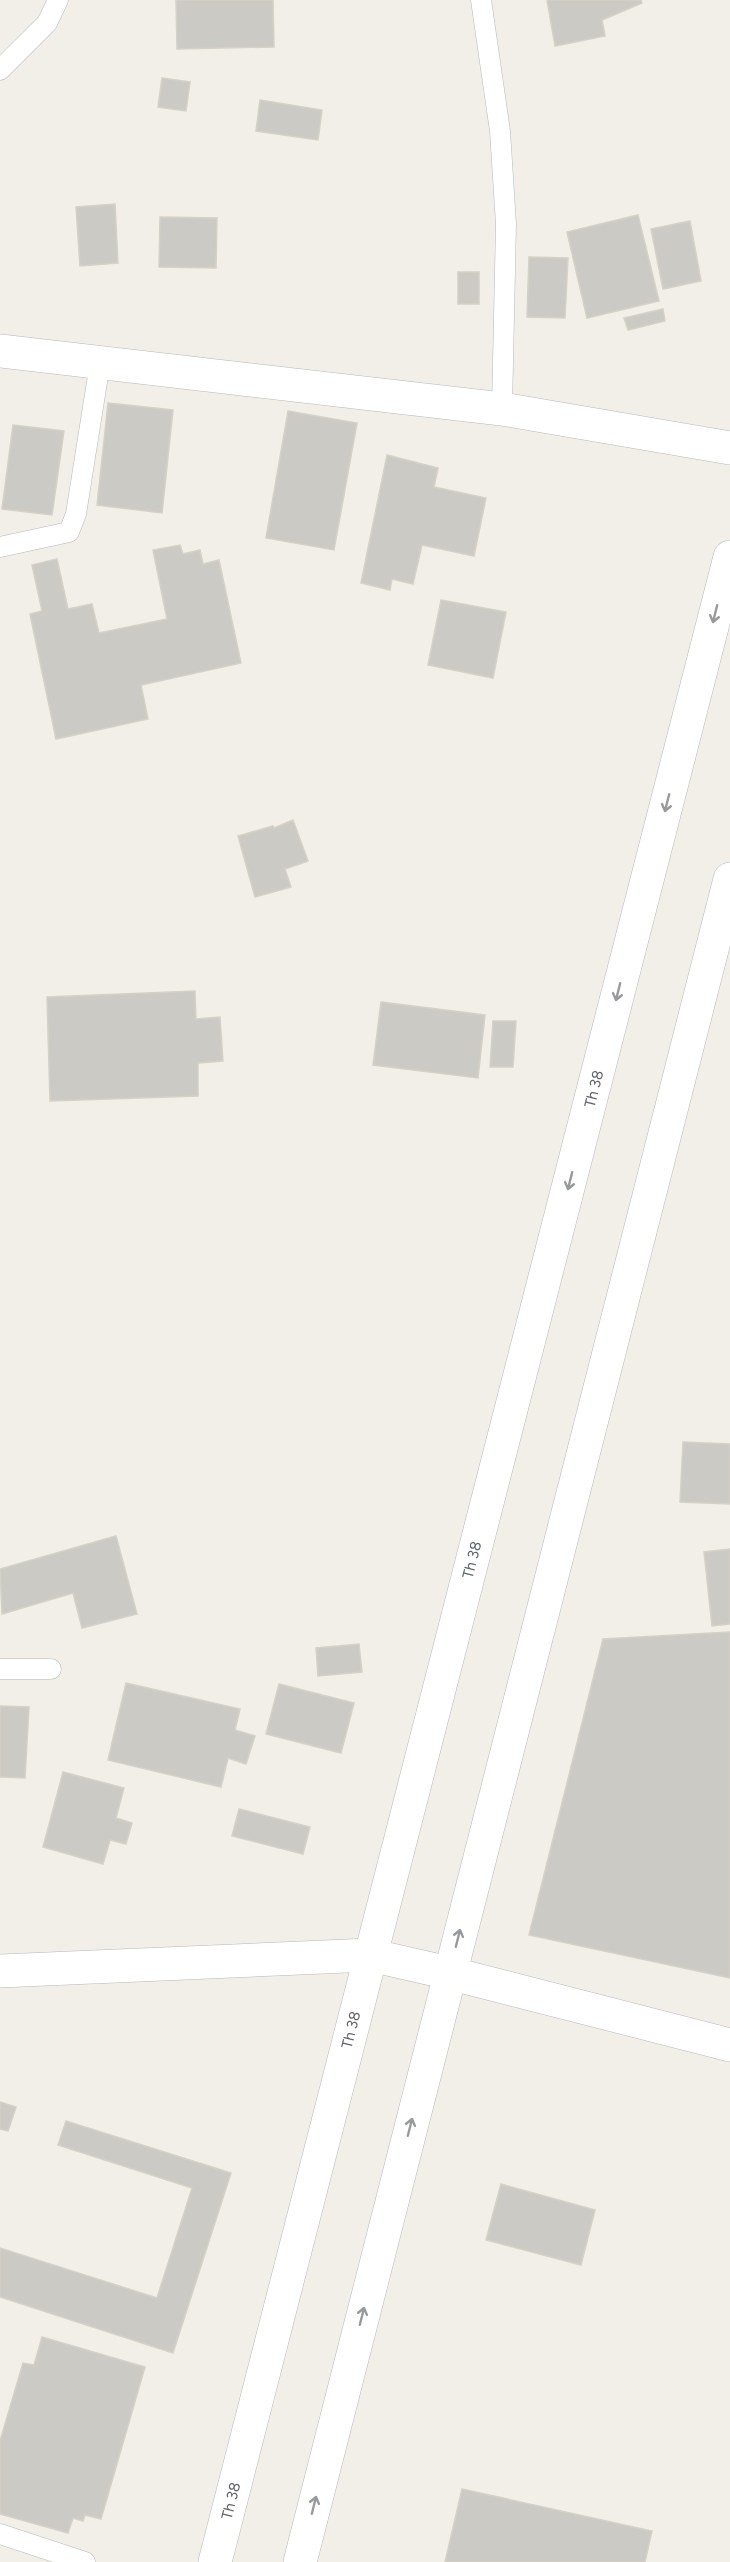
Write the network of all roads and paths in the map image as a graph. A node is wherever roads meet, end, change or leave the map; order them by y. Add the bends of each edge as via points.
1 (58, 0) edge
2 (481, 0) edge
3 (0, 69) edge
4 (0, 351) edge
5 (100, 363) junction
6 (502, 409) junction
7 (730, 448) edge
8 (0, 547) edge
9 (730, 557) edge
10 (730, 879) edge
11 (0, 1669) edge
12 (51, 1670) dead end
13 (370, 1955) junction
14 (0, 1971) edge
15 (449, 1973) junction
16 (730, 2045) edge
17 (0, 2535) edge
18 (85, 2562) edge
19 (215, 2562) edge
20 (300, 2562) edge

1 - 3 lane via 47,23
2 - 6 lane via 501,131 506,224
4 - 5 street
5 - 6 street
5 - 8 lane via 76,514 69,532
6 - 7 street
9 -> 13 street, Th 38
15 -> 10 street
11 - 12 lane
13 - 14 street
13 - 15 street
13 - 19 street, Th 38
15 - 16 street
20 -> 15 street
17 - 18 lane

